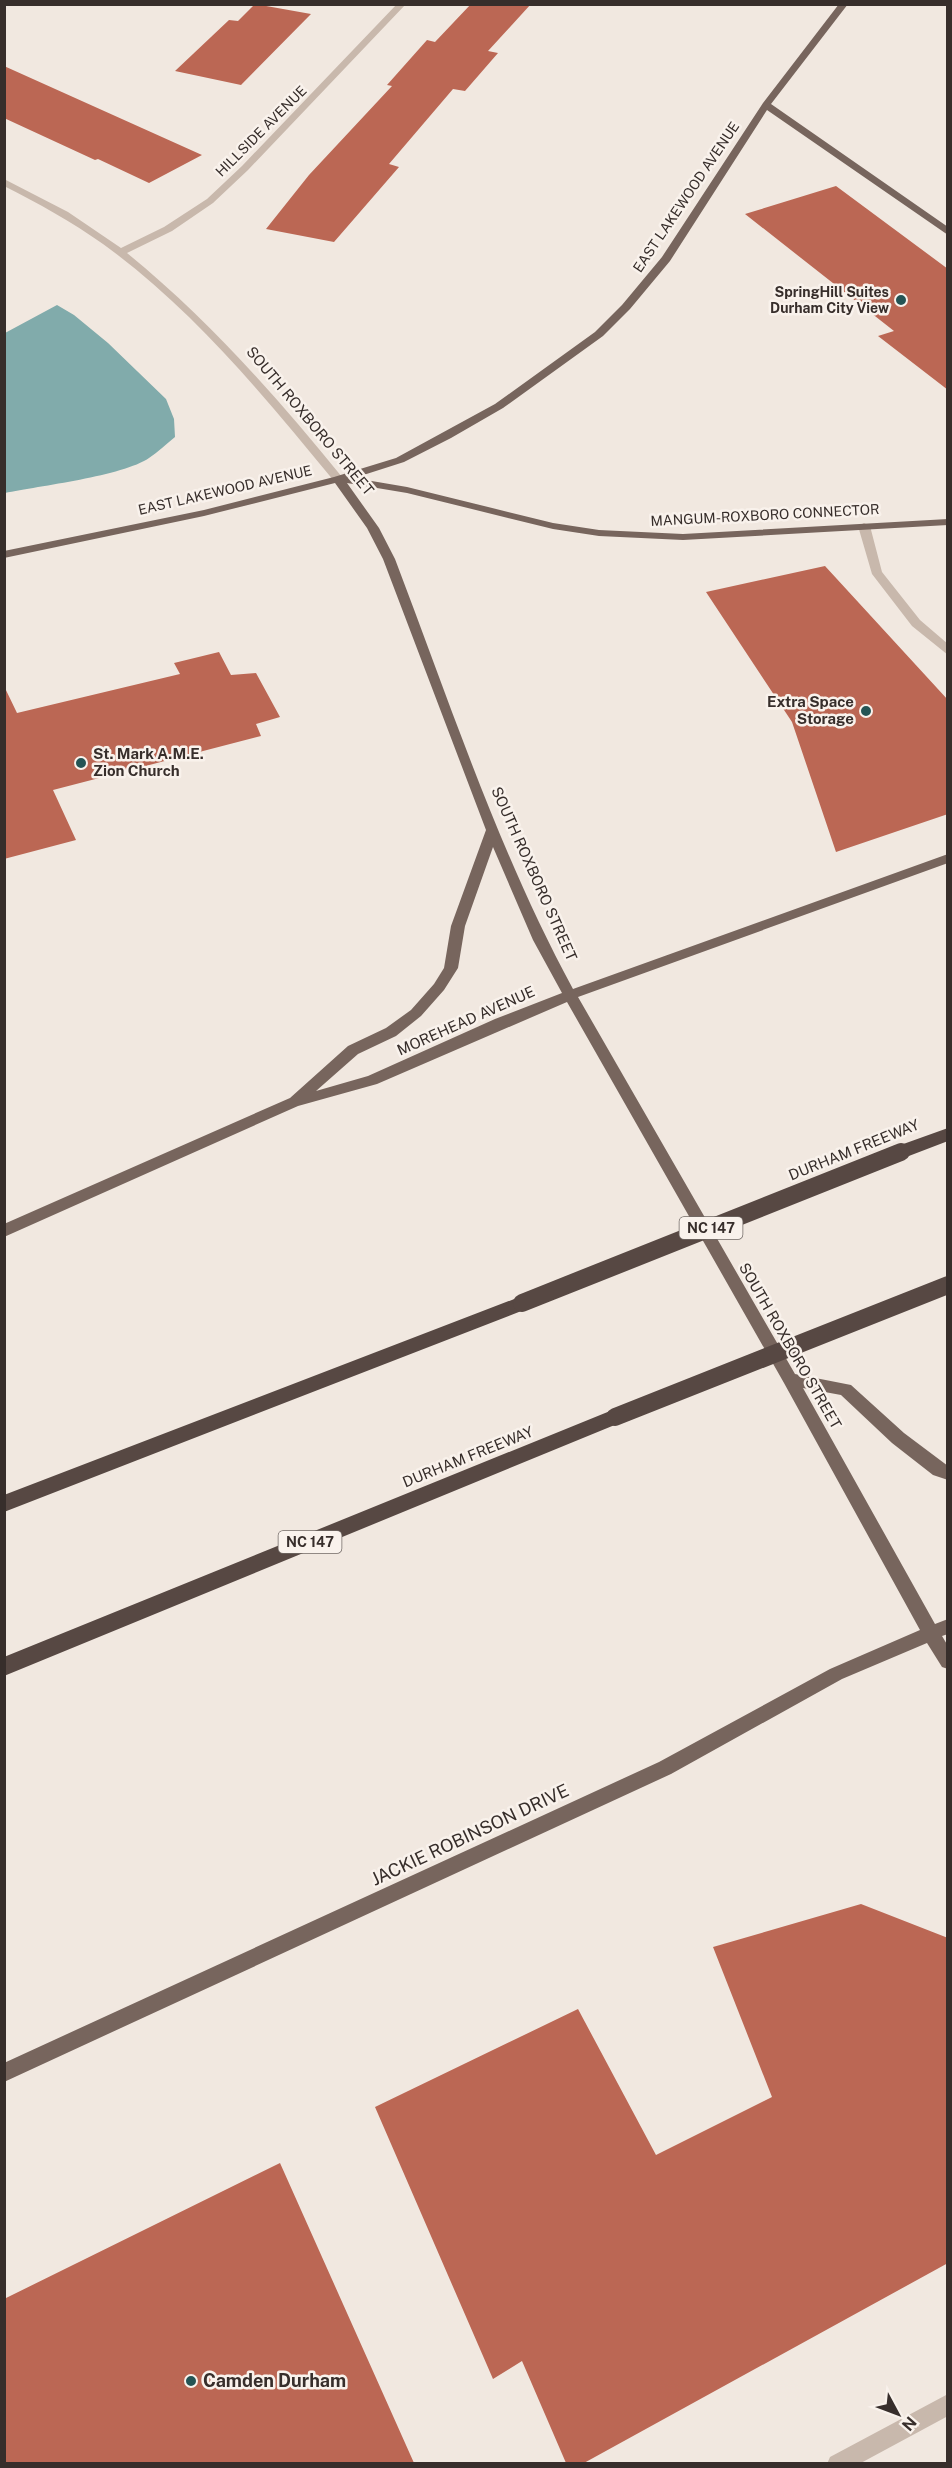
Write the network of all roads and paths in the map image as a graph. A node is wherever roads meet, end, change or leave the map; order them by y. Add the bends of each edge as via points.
1 (402, 4) edge
2 (844, 4) edge
3 (766, 105) junction
4 (4, 182) edge
5 (948, 232) edge
6 (121, 252) junction
7 (338, 479) junction
8 (948, 522) edge
9 (864, 526) junction
10 (4, 555) edge
11 (946, 649) edge
12 (493, 830) junction
13 (948, 858) edge
14 (570, 994) junction
15 (294, 1102) junction
16 (948, 1134) edge
17 (4, 1231) edge
18 (948, 1285) edge
19 (790, 1379) junction
20 (948, 1473) edge
21 (4, 1504) edge
22 (948, 1626) edge
23 (930, 1634) junction
24 (948, 1662) edge
25 (4, 1667) edge
26 (4, 2073) edge
27 (948, 2404) edge
28 (837, 2463) edge

1 - 6 street, HILLSIDE AVENUE via 210,201 168,229
2 - 3 main road, EAST LAKEWOOD AVENUE
3 - 5 main road
3 - 7 main road, EAST LAKEWOOD AVENUE via 666,259 599,334 507,400 447,436 400,459
4 - 6 street, SOUTH ROXBORO STREET
6 - 7 street, SOUTH ROXBORO STREET via 186,308 262,386
7 - 9 main road, MANGUM-ROXBORO CONNECTOR via 407,490 553,526 599,533 683,537
7 - 10 main road, EAST LAKEWOOD AVENUE via 204,513
7 - 12 main road, SOUTH ROXBORO STREET via 373,528 389,559
8 - 9 main road, MANGUM-ROXBORO CONNECTOR
9 - 11 street via 876,572 916,623
12 - 14 main road, SOUTH ROXBORO STREET via 540,940
12 - 15 main road via 458,926 451,968 439,987 416,1013 391,1032 353,1050
13 - 14 main road, MOREHEAD AVENUE
14 - 15 main road, MOREHEAD AVENUE via 372,1080
14 - 19 main road, SOUTH ROXBORO STREET
15 - 17 main road, MOREHEAD AVENUE
16 - 21 highway, DURHAM FREEWAY / NC 147, bridge
18 - 25 highway, DURHAM FREEWAY / NC 147, bridge
19 - 20 main road via 845,1389 898,1438
19 - 23 main road, SOUTH ROXBORO STREET
22 - 23 main road, JACKIE ROBINSON DRIVE
23 - 24 main road, SOUTH ROXBORO STREET
23 - 26 main road, JACKIE ROBINSON DRIVE via 836,1674 665,1768
27 - 28 street

